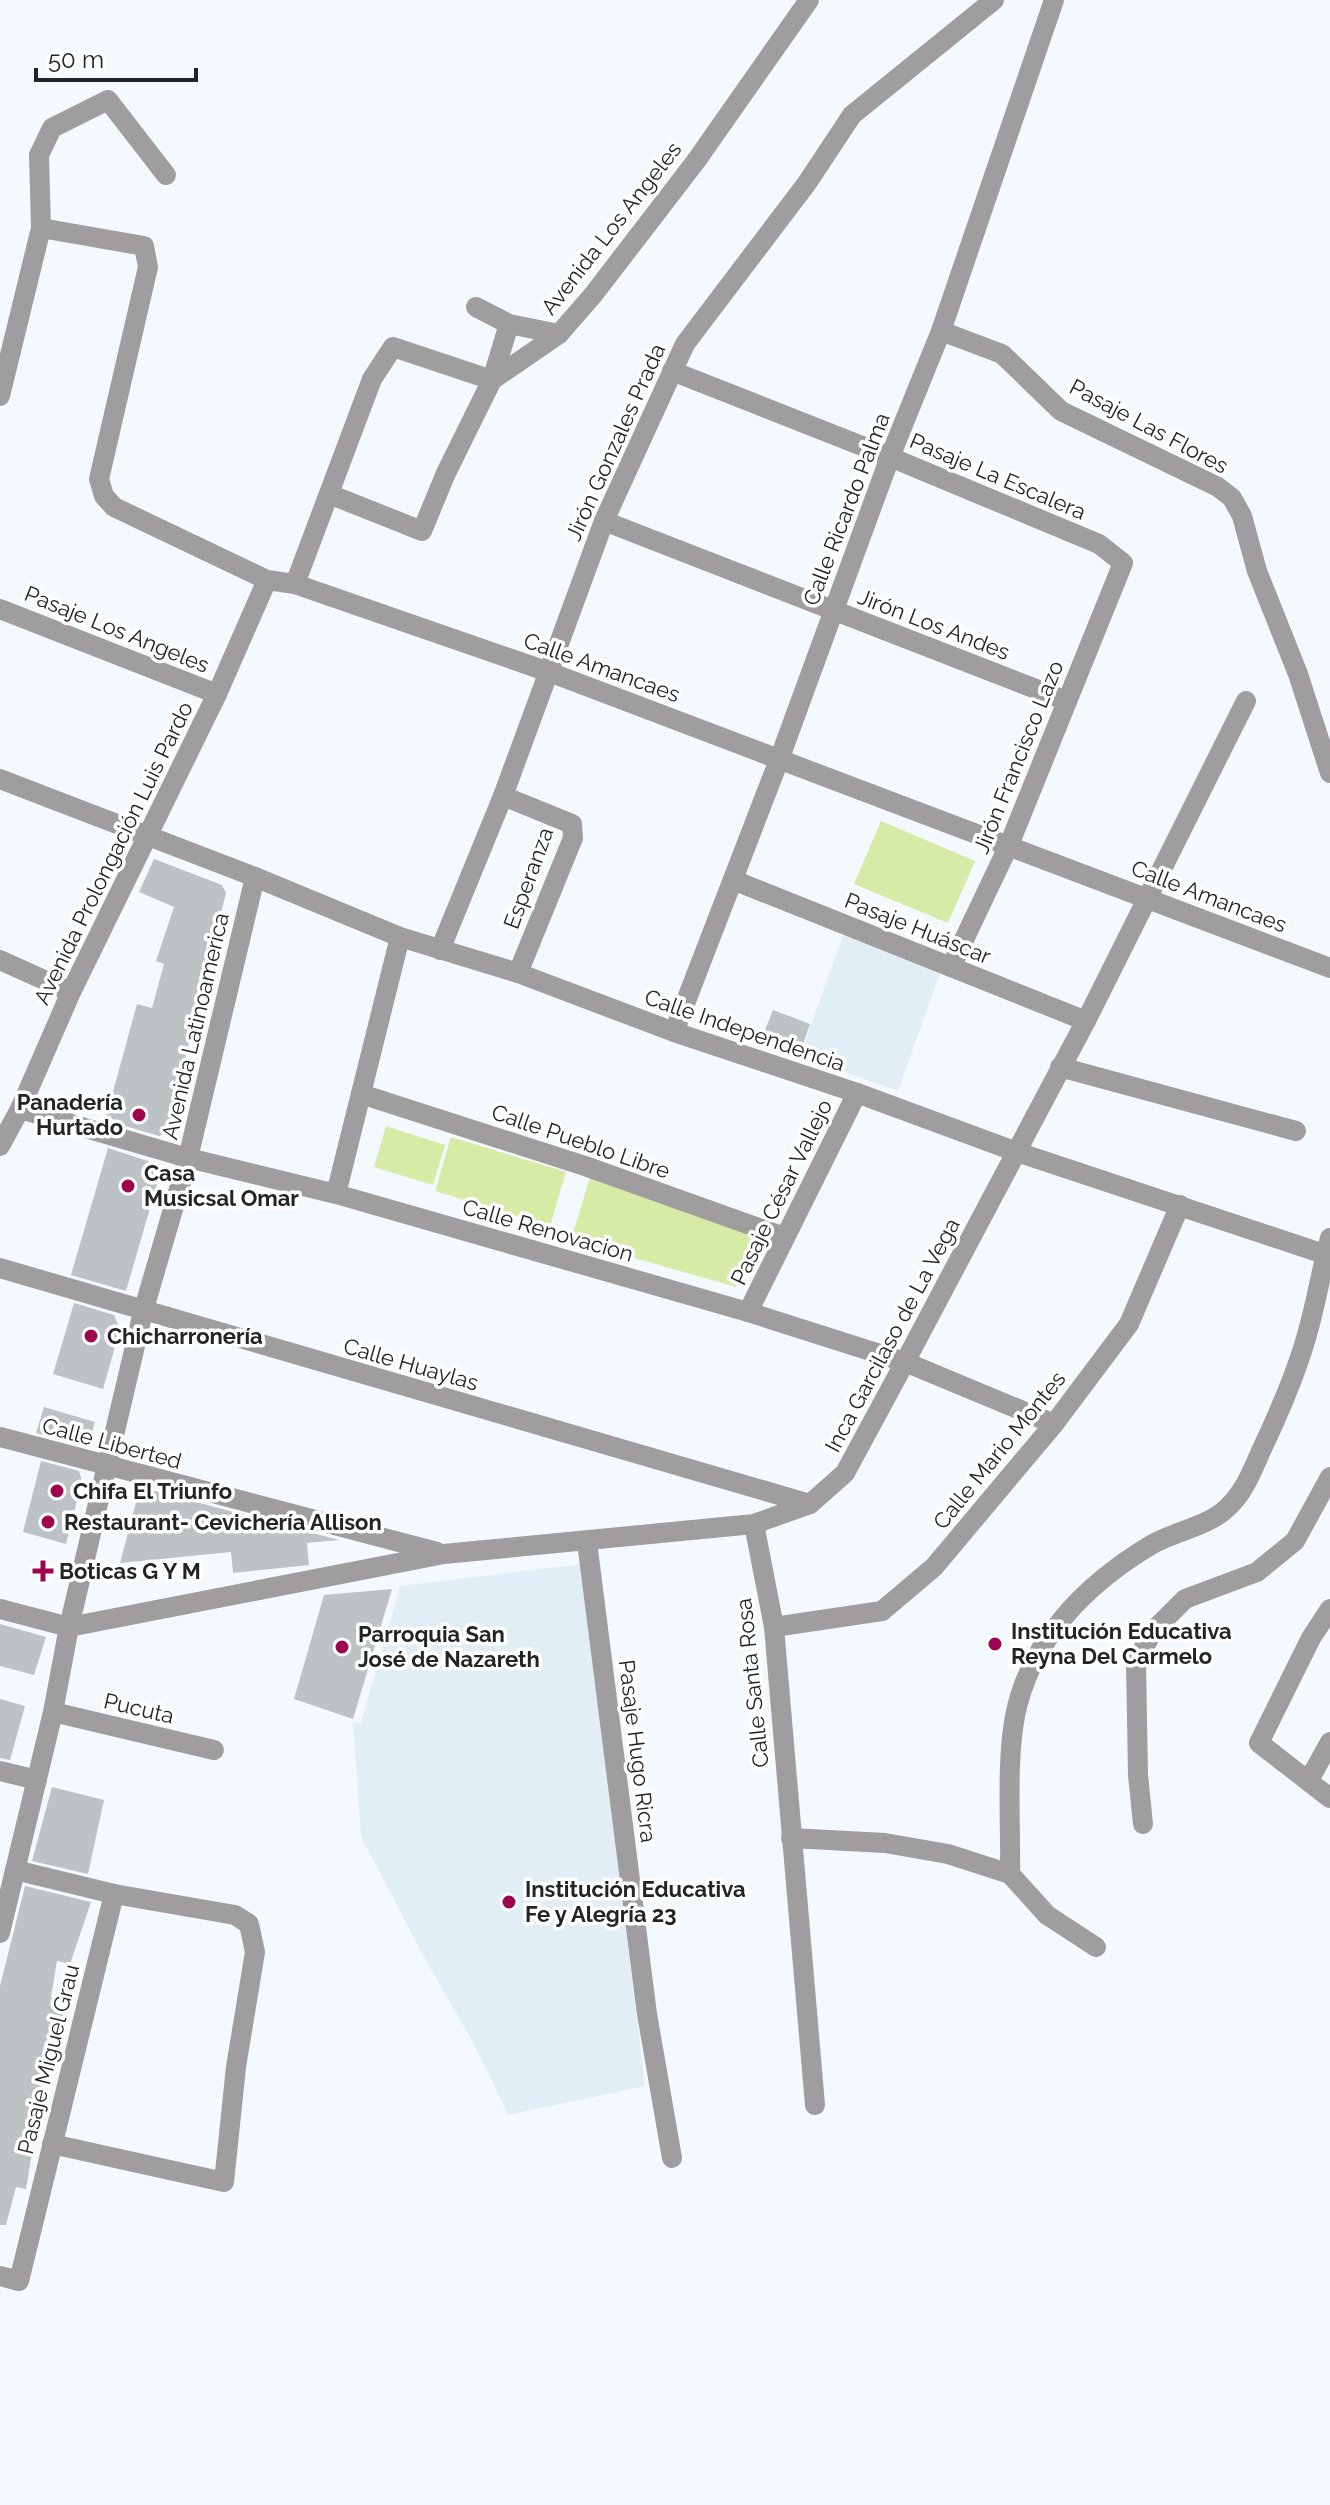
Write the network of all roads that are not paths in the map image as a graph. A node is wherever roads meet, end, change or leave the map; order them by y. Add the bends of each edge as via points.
1 (809, 0) edge
2 (994, 0) edge
3 (1054, 0) edge
4 (166, 175) dead end
5 (41, 228) junction
6 (476, 307) dead end
7 (509, 324) junction
8 (941, 331) junction
9 (559, 334) junction
10 (672, 371) junction
11 (492, 380) junction
12 (0, 396) edge
13 (890, 457) junction
14 (329, 494) junction
15 (604, 521) junction
16 (1123, 563) joint
17 (267, 580) junction
18 (295, 584) junction
19 (0, 609) edge
20 (833, 611) junction
21 (549, 672) junction
22 (217, 694) junction
23 (1067, 701) junction
24 (1246, 701) dead end
25 (779, 760) junction
26 (1330, 773) edge
27 (0, 779) edge
28 (503, 796) junction
29 (149, 836) junction
30 (1009, 845) junction
31 (255, 877) junction
32 (733, 880) junction
33 (1149, 898) junction
34 (400, 937) junction
35 (440, 950) junction
36 (0, 960) edge
37 (951, 967) junction
38 (1330, 968) edge
39 (518, 973) junction
40 (71, 992) junction
41 (1086, 1021) junction
42 (674, 1032) junction
43 (1060, 1067) junction
44 (857, 1093) junction
45 (361, 1094) junction
46 (20, 1109) junction
47 (1296, 1131) dead end
48 (0, 1146) edge
49 (1017, 1152) junction
50 (188, 1158) junction
51 (336, 1194) junction
52 (1180, 1205) junction
53 (784, 1237) junction
54 (1328, 1250) edge
55 (0, 1268) edge
56 (143, 1312) junction
57 (748, 1312) junction
58 (905, 1362) junction
59 (1054, 1424) junction
60 (0, 1437) edge
61 (106, 1466) junction
62 (1330, 1477) edge
63 (810, 1504) junction
64 (754, 1524) junction
65 (587, 1542) junction
66 (444, 1554) junction
67 (0, 1609) edge
68 (1330, 1609) edge
69 (69, 1627) junction
70 (774, 1627) junction
71 (53, 1712) junction
72 (1330, 1742) edge
73 (214, 1750) dead end
74 (0, 1771) edge
75 (37, 1780) junction
76 (1309, 1780) junction
77 (1330, 1798) edge
78 (1143, 1824) dead end
79 (791, 1838) junction
80 (15, 1870) junction
81 (1010, 1874) junction
82 (114, 1894) junction
83 (0, 1933) edge
84 (1096, 1947) dead end
85 (815, 2105) dead end
86 (52, 2144) junction
87 (672, 2158) dead end
88 (9, 2279) edge

1 - 9 street, Avenida Los Angeles via 696,161
2 - 10 street, Jirón Gonzales Prada via 852,115 685,344
3 - 8 street, Calle Ricardo Palma
4 - 5 street via 108,100 52,128 39,155
5 - 12 street
5 - 17 street, Calle Amancaes via 144,246 148,267 99,479 104,496 114,507
6 - 7 street
7 - 9 street
7 - 11 street
8 - 13 street, Calle Ricardo Palma
8 - 26 street, Pasaje Las Flores via 1002,354 1061,411 1232,498
9 - 11 street, Avenida Los Angeles
10 - 13 street, Pasaje La Escalera
10 - 15 street, Jirón Gonzales Prada
11 - 14 street via 393,347 372,379
11 - 14 street via 422,531
13 - 16 street, Pasaje La Escalera via 1099,544
13 - 20 street, Calle Ricardo Palma
14 - 18 street
15 - 20 street, Jirón Los Andes
15 - 21 street, Jirón Gonzales Prada
16 - 23 street, Jirón Francisco Lazo
17 - 18 street, Calle Amancaes
17 - 22 street, Avenida Prolongación Luis Pardo
18 - 21 street, Calle Amancaes
19 - 22 street, Pasaje Los Angeles
20 - 23 street, Jirón Los Andes
20 - 25 street, Calle Ricardo Palma
21 - 25 street, Calle Amancaes
21 - 28 street, Jirón Gonzales Prada
22 - 29 street, Avenida Prolongación Luis Pardo
23 - 30 street, Jirón Francisco Lazo
24 - 33 street, Inca Garcilaso de La Vega
25 - 30 street, Calle Amancaes
25 - 32 street, Calle Ricardo Palma
27 - 29 street, Calle Independencia
28 - 35 street, Jirón Gonzales Prada
28 - 39 street, Esperanza via 572,824 573,838
29 - 31 street, Calle Independencia
29 - 40 street, Avenida Prolongación Luis Pardo
30 - 33 street, Calle Amancaes
30 - 37 street, Jirón Francisco Lazo
31 - 34 street, Calle Independencia
31 - 50 street, Avenida Latinoamerica
32 - 37 street, Pasaje Huáscar
32 - 42 street, Calle Ricardo Palma
33 - 38 street, Calle Amancaes
33 - 41 street, Inca Garcilaso de La Vega
34 - 35 street, Calle Independencia
34 - 45 street
35 - 39 street, Calle Independencia
36 - 40 street
37 - 41 street, Pasaje Huáscar
39 - 42 street, Calle Independencia
40 - 46 street, Avenida Prolongación Luis Pardo
41 - 43 street, Inca Garcilaso de La Vega
42 - 44 street, Calle Independencia
43 - 47 street
43 - 49 street, Inca Garcilaso de La Vega
44 - 49 street, Calle Independencia
44 - 53 street, Pasaje César Vallejo
45 - 51 street
45 - 53 street, Calle Pueblo Libre
46 - 48 street, Avenida Prolongación Luis Pardo
46 - 50 street, Calle Renovacion
49 - 52 street, Calle Independencia
49 - 58 street, Inca Garcilaso de La Vega
50 - 51 street, Calle Renovacion
50 - 56 street, Avenida Latinoamerica
51 - 57 street, Calle Renovacion
52 - 54 street, Calle Independencia
52 - 59 street, Calle Mario Montes via 1129,1324
53 - 57 street, Pasaje César Vallejo
54 - 81 street via 1306,1339 1243,1489 1226,1510 1151,1545 1098,1584 1068,1610 1025,1676 1011,1751
55 - 56 street, Calle Huaylas
56 - 61 street, Avenida Latinoamerica
56 - 63 street, Calle Huaylas
57 - 58 street, Calle Renovacion
58 - 59 street, Calle Renovacion
58 - 63 street, Inca Garcilaso de La Vega via 845,1473
59 - 70 street, Calle Mario Montes via 934,1567 882,1611
60 - 61 street, Calle Liberted
61 - 66 street, Calle Liberted
61 - 69 street, Avenida Latinoamerica
62 - 78 street via 1295,1541 1257,1572 1185,1599 1153,1631 1136,1662
63 - 64 street, Inca Garcilaso de La Vega
64 - 65 street, Inca Garcilaso de La Vega
64 - 70 street, Calle Santa Rosa
65 - 66 street, Inca Garcilaso de La Vega
65 - 87 street, Pasaje Hugo Ricra via 647,2014
66 - 69 street, Inca Garcilaso de La Vega
67 - 69 street, Inca Garcilaso de La Vega
68 - 76 street via 1259,1743
69 - 71 street, Avenida Latinoamerica
70 - 79 street, Calle Santa Rosa
71 - 73 street, Pucuta
71 - 75 street, Avenida Latinoamerica
72 - 76 street
74 - 75 street
75 - 80 street, Avenida Latinoamerica
76 - 77 street
79 - 81 street via 885,1843 948,1854
79 - 85 street, Calle Santa Rosa
80 - 82 street
80 - 83 street, Avenida Latinoamerica
81 - 84 street via 1047,1915
82 - 86 street, Pasaje Miguel Grau
82 - 86 street via 235,1915 249,1924 255,1952 224,2182
86 - 88 street, Pasaje Miguel Grau

